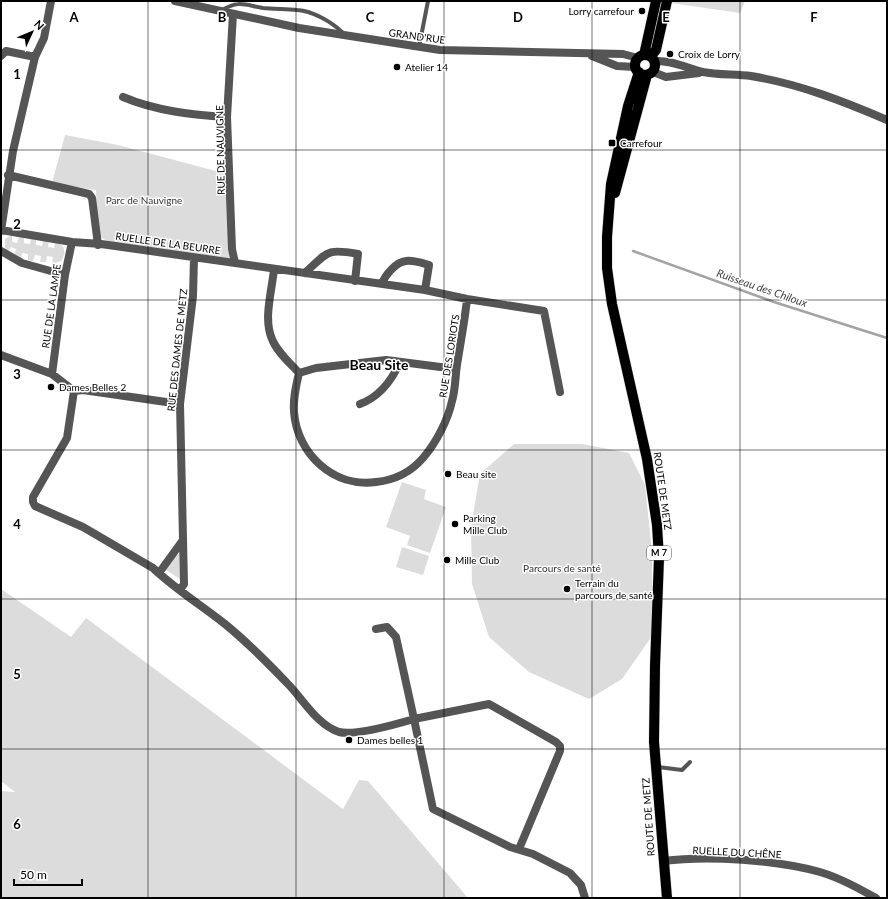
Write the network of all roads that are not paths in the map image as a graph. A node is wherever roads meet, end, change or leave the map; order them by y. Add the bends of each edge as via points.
1 (51, 1) edge
2 (174, 1) edge
3 (428, 1) edge
4 (656, 1) edge
5 (667, 1) edge
6 (221, 11) junction
7 (233, 14) junction
8 (345, 35) junction
9 (419, 47) junction
10 (588, 54) junction
11 (1, 56) edge
12 (35, 57) junction
13 (645, 64) junction
14 (704, 72) junction
15 (123, 97) dead end
16 (227, 117) junction
17 (887, 120) edge
18 (8, 175) junction
19 (4, 186) edge
20 (1, 231) edge
21 (72, 242) junction
22 (98, 245) junction
23 (1, 252) edge
24 (194, 258) junction
25 (235, 263) junction
26 (274, 269) junction
27 (306, 273) junction
28 (65, 275) junction
29 (355, 281) junction
30 (382, 284) junction
31 (425, 290) junction
32 (467, 299) junction
33 (1, 355) edge
34 (400, 362) junction
35 (456, 369) junction
36 (299, 373) junction
37 (52, 374) junction
38 (74, 391) junction
39 (560, 392) dead end
40 (180, 404) junction
41 (360, 404) dead end
42 (183, 540) junction
43 (159, 573) junction
44 (180, 590) junction
45 (376, 629) dead end
46 (414, 719) junction
47 (690, 762) dead end
48 (656, 767) junction
49 (519, 849) junction
50 (663, 861) junction
51 (585, 898) edge
52 (667, 898) edge
53 (876, 898) edge

1 - 12 street via 44,38
2 - 6 street, GRAND'RUE
3 - 9 lane
4 - 13 main road, ROUTE DE METZ / M 7
5 - 13 main road, ROUTE DE METZ / M 7 via 656,50
6 - 7 street, GRAND'RUE
6 - 8 lane via 236,2 248,2 263,8 297,10 322,18
7 - 8 street, GRAND'RUE
7 - 16 street, RUE DE NAUVIGNE
8 - 9 street, GRAND'RUE
9 - 10 street, GRAND'RUE via 440,50
10 - 13 street, GRAND'RUE via 623,54
10 - 13 street, GRAND'RUE via 617,66
11 - 12 street via 6,51 11,51
12 - 18 street
13 - 14 street via 667,62
13 - 14 street via 666,77
13 - 48 main road, ROUTE DE METZ / M 7 via 609,212 607,268 612,304 647,459 657,525 659,558 655,666
14 - 17 street via 750,76 800,86 844,101
15 - 16 street via 147,105 200,116
16 - 25 street, RUE DE NAUVIGNE via 232,249
18 - 19 street
18 - 22 street via 89,194 92,198
19 - 20 street
20 - 21 street, RUELLE DE LA BEURRE
21 - 22 street, RUELLE DE LA BEURRE
21 - 28 street, RUE DE LA LAMPE
22 - 24 street, RUELLE DE LA BEURRE
23 - 28 street via 22,263
24 - 25 street, RUELLE DE LA BEURRE
24 - 40 street, RUE DES DAMES DE METZ via 193,296
25 - 26 street
26 - 27 street
26 - 36 street via 269,330 276,347
27 - 29 street
27 - 29 street via 326,254 336,250 358,254
28 - 37 street, RUE DE LA LAMPE
29 - 30 street
30 - 31 street
30 - 31 street via 397,265 406,261 429,264
31 - 32 street
32 - 35 street, RUE DES LORIOTS
32 - 39 street via 544,311
33 - 37 street
34 - 35 street
34 - 36 street via 386,360 316,368
34 - 41 street via 393,377 370,400
35 - 36 street, RUE DES LORIOTS via 452,402 443,425 424,457 398,477 372,483 359,483 340,478 320,466 310,454 303,442 294,413 294,393
37 - 38 street
38 - 40 street via 83,390
38 - 43 street via 67,438 33,497 33,502 41,510 129,552
40 - 42 street, RUE DES DAMES DE METZ
42 - 43 street
42 - 44 street, RUE DES DAMES DE METZ via 184,584
43 - 44 street
44 - 46 street via 225,624 293,689 322,723 331,728 352,733
45 - 46 street via 387,627 396,637
46 - 49 street via 434,809 510,847
46 - 49 street via 489,704 560,746
47 - 48 lane via 682,770
48 - 50 main road, ROUTE DE METZ / M 7
49 - 51 street via 570,873 582,885
50 - 52 main road, ROUTE DE METZ / M 7
50 - 53 street, RUELLE DU CHÊNE via 700,859 794,866 843,881

